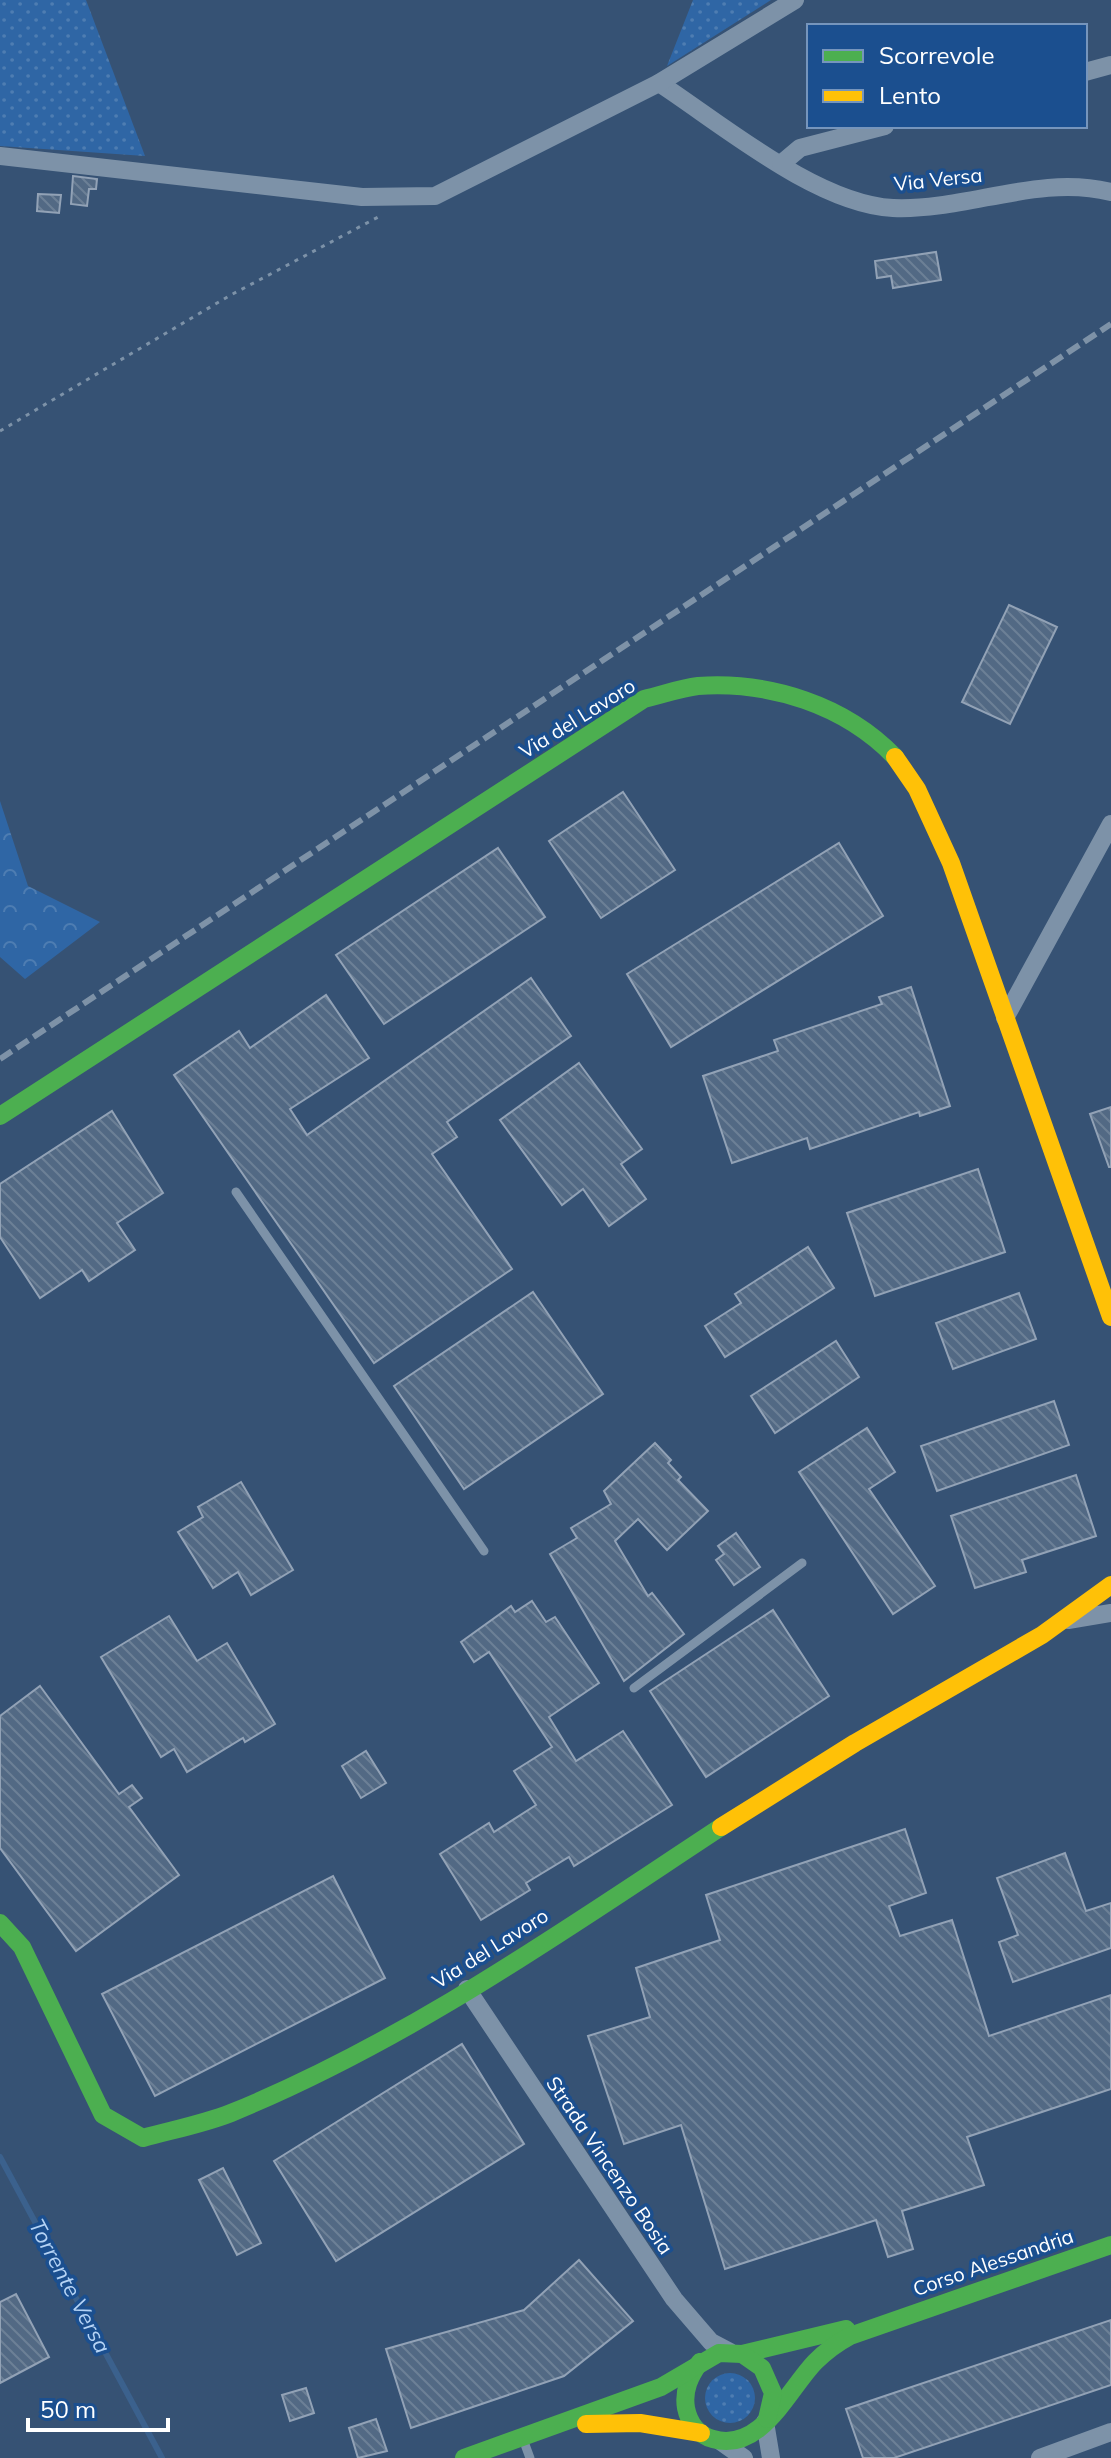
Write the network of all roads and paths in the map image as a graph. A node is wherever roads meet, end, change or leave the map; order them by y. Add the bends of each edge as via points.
1 (795, 0) edge
2 (1111, 65) edge
3 (1087, 71) edge
4 (659, 83) junction
5 (877, 128) edge
6 (0, 156) edge
7 (781, 164) junction
8 (1111, 192) edge
9 (387, 213) dead end
10 (0, 431) edge
11 (1111, 824) edge
12 (1005, 1018) junction
13 (0, 1116) edge
14 (236, 1192) dead end
15 (1111, 1317) edge
16 (484, 1551) dead end
17 (802, 1563) dead end
18 (1111, 1585) edge
19 (1111, 1613) edge
20 (1068, 1620) junction
21 (634, 1688) dead end
22 (0, 1923) edge
23 (467, 1989) junction
24 (1111, 2245) edge
25 (889, 2320) junction
26 (736, 2353) junction
27 (700, 2362) junction
28 (766, 2420) junction
29 (1111, 2432) edge
30 (701, 2433) junction
31 (523, 2438) junction
32 (720, 2441) junction
33 (464, 2458) edge
34 (530, 2458) edge
35 (744, 2458) edge
36 (771, 2458) edge
37 (1040, 2458) edge

1 - 4 street
2 - 3 street
4 - 6 street via 454,189 414,199
4 - 7 street, Via Versa
5 - 7 street via 800,148
7 - 8 street, Via Versa via 847,200 895,208 1072,185
9 - 10 path via 229,296
11 - 12 street
12 - 13 street, Via del Lavoro via 939,836 912,780 875,736 828,709 770,690 701,685 644,699
12 - 15 street, Via del Lavoro
14 - 16 lane
17 - 21 lane
18 - 20 street, Via del Lavoro
19 - 20 street, Via del Lavoro
20 - 23 street, Via del Lavoro via 820,1764
22 - 23 street, Via del Lavoro via 22,1947 103,2115 143,2138 229,2114 370,2047
23 - 26 street, Strada Vincenzo Bosia via 674,2299 711,2342
24 - 25 street, Corso Alessandria
25 - 26 street, Corso Alessandria
25 - 28 street, Corso Alessandria via 836,2343 811,2364
26 - 27 street, Corso Alessandria
26 - 28 street via 762,2368 769,2379 773,2393
27 - 30 street via 685,2384 683,2398 685,2411
27 - 31 street, Corso Alessandria via 661,2387
28 - 32 street, Corso Alessandria via 748,2437
28 - 36 street
29 - 37 street
30 - 31 street, Corso Alessandria via 596,2421
30 - 32 street, Corso Alessandria
31 - 33 street, Corso Alessandria
31 - 34 lane
32 - 35 street

